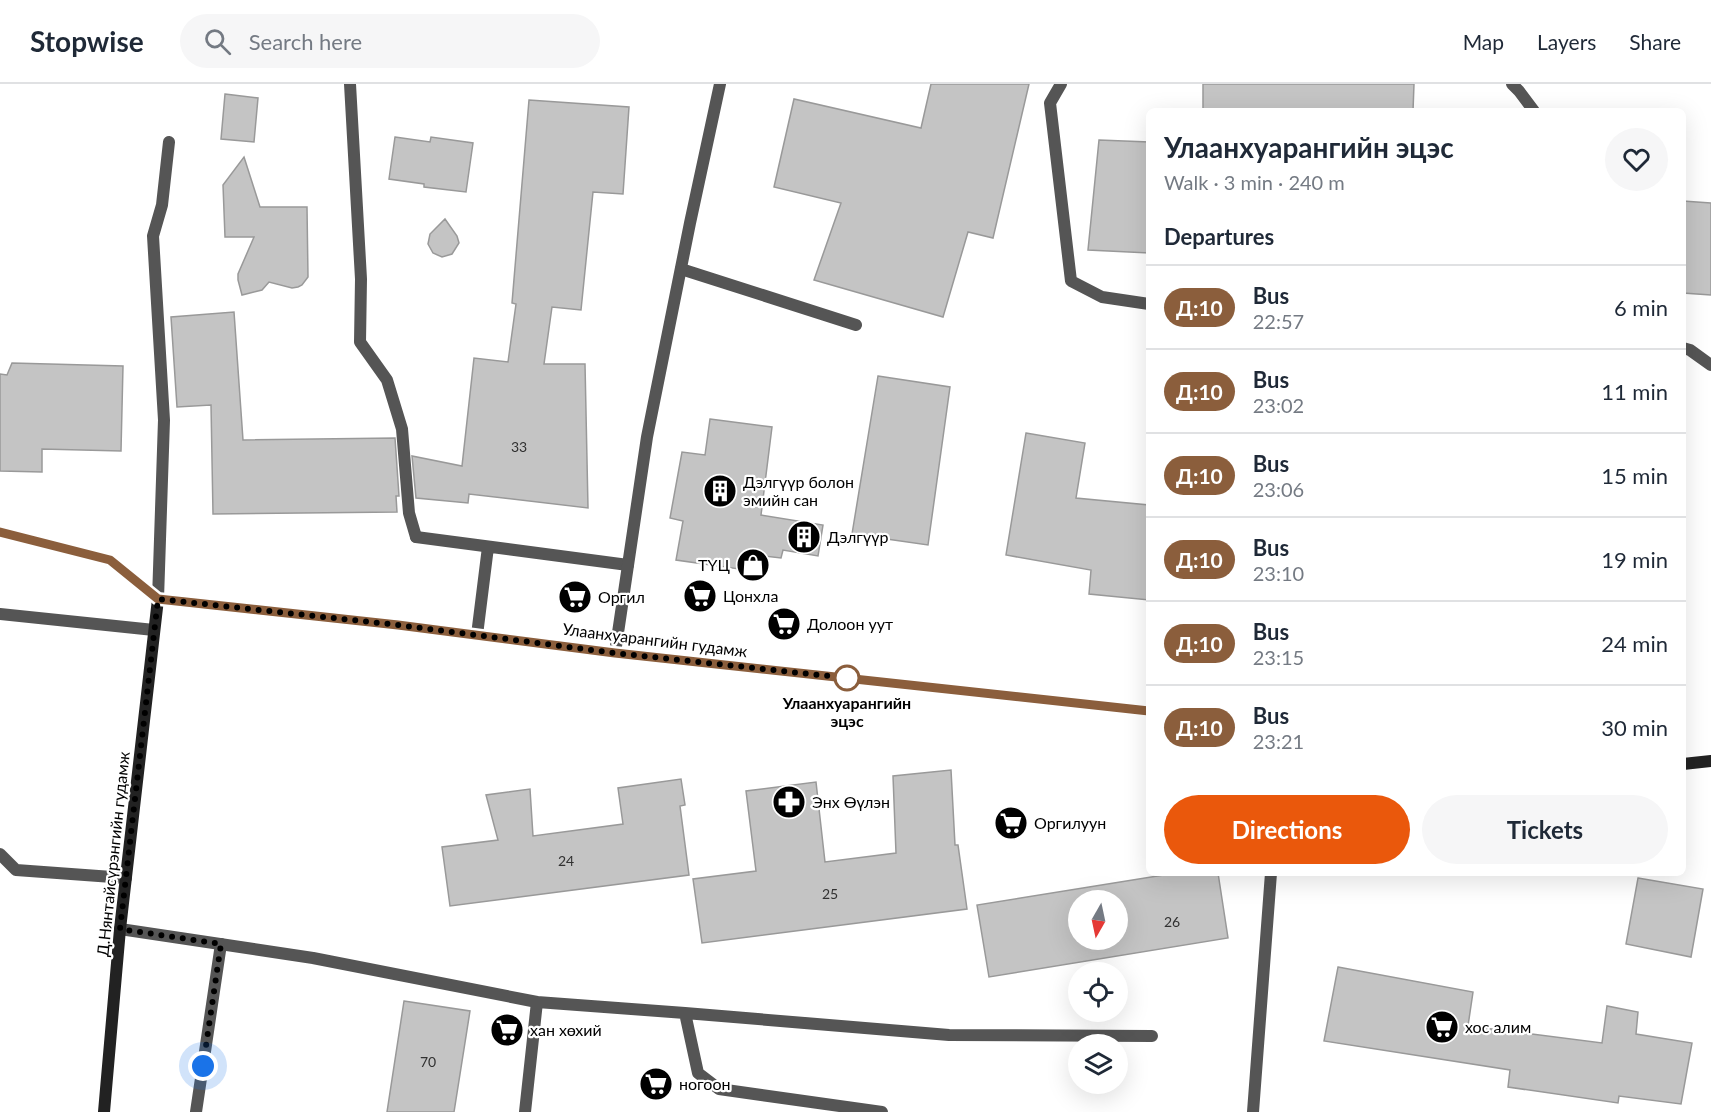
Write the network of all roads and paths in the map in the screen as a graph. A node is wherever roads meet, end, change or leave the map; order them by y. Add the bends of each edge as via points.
1 (350, 84) edge
2 (720, 84) edge
3 (1062, 84) edge
4 (1512, 84) edge
5 (1532, 108) edge
6 (169, 142) dead end
7 (681, 269) junction
8 (1146, 304) edge
9 (856, 325) dead end
10 (1686, 349) edge
11 (1711, 365) edge
12 (0, 532) edge
13 (488, 546) junction
14 (628, 565) junction
15 (158, 599) junction
16 (0, 614) edge
17 (154, 630) junction
18 (477, 635) junction
19 (615, 653) junction
20 (1146, 711) edge
21 (1711, 760) edge
22 (1686, 764) edge
23 (0, 854) edge
24 (1271, 876) edge
25 (126, 878) junction
26 (120, 929) junction
27 (221, 944) junction
28 (537, 1002) junction
29 (686, 1013) junction
30 (1152, 1036) dead end
31 (104, 1112) edge
32 (196, 1112) edge
33 (525, 1112) edge
34 (882, 1112) edge
35 (1253, 1112) edge

1 - 13 street via 361,279 360,342 387,380 402,429 409,513 416,537
2 - 7 street
3 - 8 street via 1050,103 1071,281 1102,297
4 - 5 street
6 - 15 street via 162,205 153,236 164,420
7 - 9 street
7 - 14 street via 647,437
10 - 11 street
12 - 15 street via 110,560
13 - 14 street
13 - 18 street
14 - 19 street
15 - 17 main road, Д.Нянтайсүрэнгийн гудамж
15 - 18 main road, Улаанхуарангийн гудамж
16 - 17 street
17 - 25 main road, Д.Нянтайсүрэнгийн гудамж
18 - 19 main road, Улаанхуарангийн гудамж
19 - 20 main road, Улаанхуарангийн гудамж
21 - 22 main road
23 - 25 street via 16,870
24 - 35 street
25 - 26 main road, Д.Нянтайсүрэнгийн гудамж
26 - 27 street
26 - 31 main road, Д.Нянтайсүрэнгийн гудамж
27 - 28 street
27 - 32 street
28 - 29 street
28 - 33 street
29 - 30 street via 950,1035
29 - 34 street via 698,1073 719,1089

